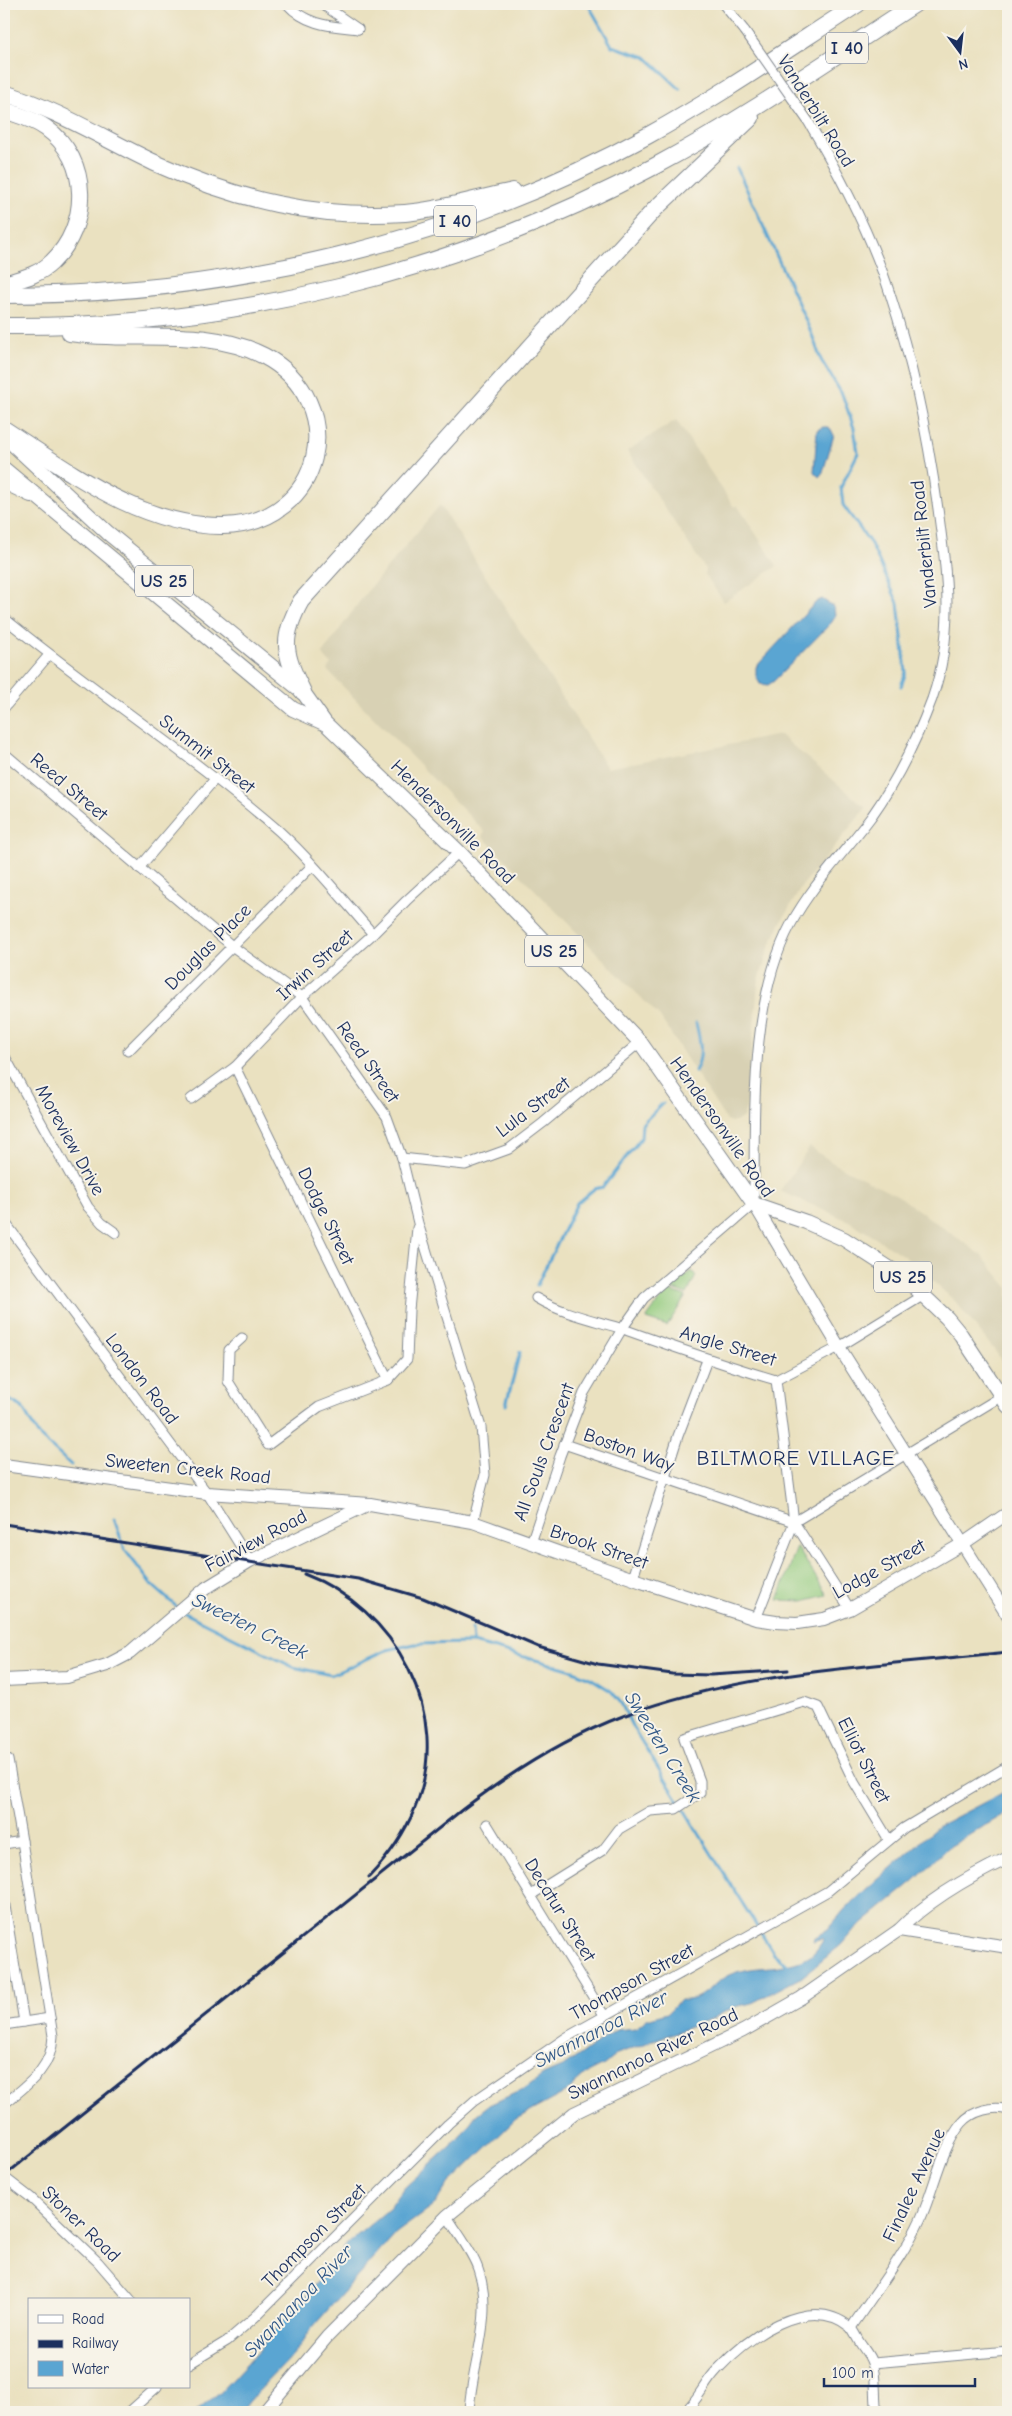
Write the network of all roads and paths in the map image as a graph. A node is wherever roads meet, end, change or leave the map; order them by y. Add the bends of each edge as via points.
1 (287, 4) edge
2 (322, 4) edge
3 (723, 4) edge
4 (858, 4) edge
5 (916, 4) edge
6 (778, 92) junction
7 (4, 93) edge
8 (4, 110) edge
9 (548, 185) junction
10 (4, 284) edge
11 (4, 295) edge
12 (4, 326) edge
13 (23, 326) junction
14 (4, 429) edge
15 (4, 436) edge
16 (4, 469) edge
17 (4, 481) edge
18 (31, 494) junction
19 (4, 618) edge
20 (49, 656) junction
21 (303, 692) junction
22 (4, 708) edge
23 (325, 723) junction
24 (4, 753) edge
25 (215, 779) junction
26 (460, 852) junction
27 (312, 866) junction
28 (139, 868) junction
29 (373, 934) junction
30 (232, 946) junction
31 (302, 997) junction
32 (640, 1042) junction
33 (128, 1051) dead end
34 (4, 1055) edge
35 (236, 1067) junction
36 (191, 1099) dead end
37 (402, 1158) junction
38 (754, 1204) junction
39 (4, 1221) edge
40 (418, 1222) junction
41 (116, 1234) dead end
42 (924, 1295) junction
43 (536, 1298) dead end
44 (622, 1329) junction
45 (242, 1338) dead end
46 (839, 1347) junction
47 (707, 1360) junction
48 (388, 1380) junction
49 (776, 1380) junction
50 (1005, 1401) edge
51 (564, 1444) junction
52 (908, 1456) junction
53 (4, 1465) edge
54 (664, 1479) junction
55 (207, 1493) junction
56 (370, 1504) junction
57 (1008, 1513) edge
58 (473, 1522) junction
59 (794, 1522) junction
60 (531, 1543) junction
61 (964, 1543) junction
62 (250, 1561) junction
63 (632, 1578) junction
64 (850, 1609) junction
65 (1008, 1616) edge
66 (756, 1619) junction
67 (4, 1680) edge
68 (4, 1760) edge
69 (1008, 1766) edge
70 (8, 1786) edge
71 (487, 1824) dead end
72 (889, 1840) junction
73 (22, 1841) junction
74 (4, 1844) edge
75 (1008, 1858) edge
76 (531, 1895) junction
77 (4, 1900) edge
78 (899, 1930) junction
79 (1008, 1947) edge
80 (604, 2015) junction
81 (50, 2018) junction
82 (24, 2022) junction
83 (4, 2025) edge
84 (4, 2104) edge
85 (1008, 2110) edge
86 (4, 2177) edge
87 (447, 2216) junction
88 (129, 2298) edge
89 (851, 2328) junction
90 (1008, 2351) edge
91 (190, 2363) edge
92 (873, 2363) junction
93 (155, 2388) edge
94 (129, 2412) edge
95 (264, 2412) edge
96 (469, 2412) edge
97 (684, 2412) edge
98 (877, 2412) edge

1 - 2 street via 304,19 319,25 358,29
3 - 38 street, Vanderbilt Road, bridge via 808,121 830,158 890,292 933,470 948,587 948,622 940,674 911,747 874,811 794,920 775,967 764,1015 755,1092
4 - 9 highway, I 40 via 692,110
5 - 6 highway, I 40
6 - 13 highway, I 40 via 705,138 608,191 508,235 403,271 242,308 135,322
6 - 21 highway via 655,209 301,601 290,623 286,646 288,662
7 - 9 highway via 70,118 153,162 199,182 238,196 278,205 330,213 407,212
8 - 10 highway via 46,128 62,144 72,158 81,196 79,216 65,248 35,274
9 - 11 highway, I 40 via 433,229 278,270 208,282 118,291
12 - 13 highway, I 40
13 - 14 highway via 85,336 207,339 238,345 264,356 281,367 300,387 309,404 317,439 315,457 309,476 296,495 265,518 245,524 199,524 172,519 96,488
15 - 21 main road, Hendersonville Road / US 25 via 129,551
16 - 18 main road, Hendersonville Road / US 25
17 - 18 highway
18 - 23 main road, Hendersonville Road / US 25 via 293,709
19 - 20 street, Summit Street
20 - 22 street
20 - 25 street, Summit Street
21 - 23 main road, Hendersonville Road / US 25
23 - 26 main road, Hendersonville Road / US 25
24 - 28 street, Reed Street
25 - 27 street, Summit Street via 280,832
25 - 28 street
26 - 29 street, Irwin Street
26 - 32 main road, Hendersonville Road / US 25
27 - 29 street, Summit Street
27 - 30 street, Douglas Place
28 - 30 street, Reed Street
29 - 31 street, Irwin Street
30 - 31 street, Reed Street
30 - 33 street, Douglas Place
31 - 35 street, Irwin Street
31 - 37 street, Reed Street via 387,1117
32 - 37 street, Lula Street via 509,1149 465,1165
32 - 38 main road, Hendersonville Road / US 25
34 - 41 street, Moreview Drive via 88,1207
35 - 36 street, Irwin Street
35 - 48 street, Dodge Street
37 - 40 street, Reed Street
38 - 42 main road, US 25 via 844,1239 886,1265
38 - 44 street, All Souls Crescent via 644,1298
38 - 46 main road, Hendersonville Road
39 - 55 street, London Road
40 - 48 street via 407,1359
40 - 58 street, Reed Street via 481,1427 485,1475
42 - 46 street, Angle Street
42 - 50 main road, US 25 via 960,1334
43 - 44 street, Angle Street via 554,1308
44 - 47 street, Angle Street
44 - 51 street, All Souls Crescent via 584,1393
45 - 48 street via 228,1350 228,1380 268,1445 319,1407
46 - 49 street, Angle Street
46 - 52 main road, Hendersonville Road
47 - 49 street, Angle Street
47 - 54 street
49 - 59 street
50 - 52 street
51 - 54 street, Boston Way
51 - 60 street, All Souls Crescent
52 - 59 street
52 - 61 main road, Hendersonville Road
53 - 55 main road, Sweeten Creek Road
54 - 59 street, Boston Way
54 - 63 street
55 - 56 main road, Sweeten Creek Road
55 - 62 street, London Road
56 - 58 main road, Brook Street
56 - 62 main road, Fairview Road
57 - 61 main road, Lodge Street
58 - 60 main road, Brook Street
59 - 64 street
59 - 66 street
60 - 63 main road, Brook Street
61 - 64 main road, Lodge Street
61 - 65 main road, Hendersonville Road
62 - 67 main road, Fairview Road via 206,1588 130,1653 107,1665 66,1677
63 - 66 main road, Brook Street
64 - 66 main road, Lodge Street via 824,1619 798,1622
68 - 70 street via 8,1760
69 - 72 street, Thompson Street
70 - 73 street
71 - 76 street, Decatur Street
72 - 76 street, Elliot Street via 854,1782 818,1707 804,1702 684,1738 700,1781 700,1793 676,1809 650,1811 619,1829 603,1850
72 - 80 street, Thompson Street via 828,1891
73 - 74 street
73 - 81 street
75 - 78 main road, Swannanoa River Road via 952,1889 910,1918
76 - 80 street, Decatur Street
77 - 82 street
78 - 79 main road
78 - 87 main road, Swannanoa River Road via 773,2014 574,2113
80 - 91 street, Thompson Street via 461,2111 255,2317 227,2341
81 - 82 street
81 - 84 street via 52,2046 45,2066
82 - 83 street
85 - 89 street, Finalee Avenue via 985,2110 962,2122 948,2148 922,2216
86 - 88 street, Stoner Road via 30,2197 98,2262
87 - 95 main road, Swannanoa River Road via 327,2337
87 - 96 street via 478,2268 483,2288 483,2326
89 - 92 street
89 - 97 street via 815,2315 798,2316 770,2328 717,2370
90 - 92 street
92 - 98 street
93 - 94 street

